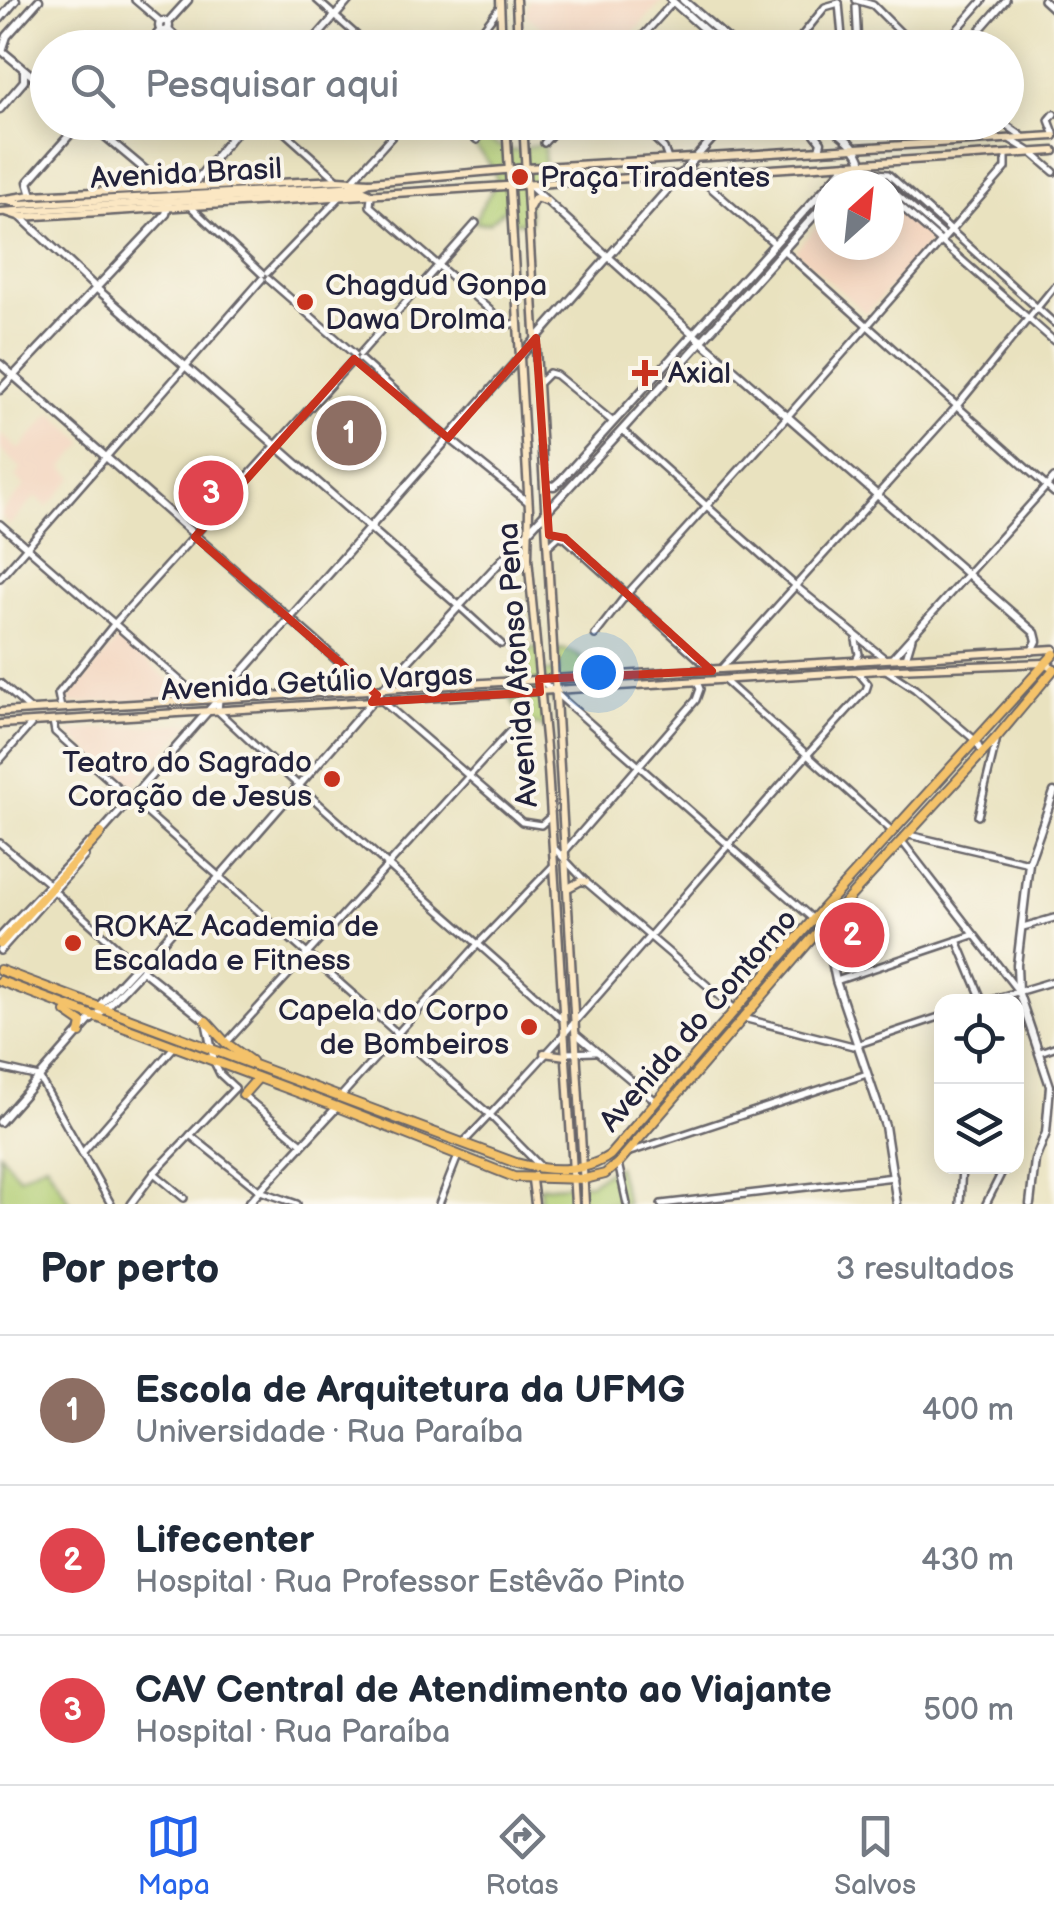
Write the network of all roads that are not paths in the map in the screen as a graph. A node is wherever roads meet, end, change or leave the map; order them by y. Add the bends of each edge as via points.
1 (16, 0) edge
2 (39, 0) edge
3 (135, 0) edge
4 (188, 0) edge
5 (317, 0) edge
6 (349, 0) edge
7 (516, 0) edge
8 (983, 0) edge
9 (1006, 0) edge
10 (1043, 0) edge
11 (675, 2) edge
12 (856, 3) edge
13 (500, 4) edge
14 (840, 4) edge
15 (1054, 10) edge
16 (335, 15) junction
17 (0, 19) edge
18 (164, 25) junction
19 (160, 30) edge
20 (169, 30) edge
21 (322, 30) edge
22 (351, 30) edge
23 (481, 30) edge
24 (501, 30) edge
25 (518, 30) edge
26 (649, 30) edge
27 (705, 30) edge
28 (713, 30) edge
29 (806, 30) edge
30 (842, 30) edge
31 (857, 30) edge
32 (898, 30) edge
33 (957, 30) edge
34 (980, 30) edge
35 (1, 50) edge
36 (24, 70) junction
37 (30, 74) edge
38 (0, 109) edge
39 (1054, 114) edge
40 (1054, 135) edge
41 (1025, 138) edge
42 (65, 140) edge
43 (108, 140) edge
44 (229, 140) edge
45 (293, 140) edge
46 (392, 140) edge
47 (507, 140) edge
48 (524, 140) edge
49 (547, 140) edge
50 (655, 140) edge
51 (710, 140) edge
52 (820, 140) edge
53 (846, 140) edge
54 (988, 140) edge
55 (1007, 140) edge
56 (544, 143) dead end
57 (855, 148) junction
58 (819, 150) junction
59 (1054, 151) edge
60 (1032, 152) junction
61 (1006, 154) junction
62 (668, 159) junction
63 (694, 159) junction
64 (894, 160) junction
65 (862, 163) junction
66 (846, 164) junction
67 (526, 168) junction
68 (509, 170) junction
69 (856, 170) edge
70 (890, 170) edge
71 (1053, 170) edge
72 (327, 171) junction
73 (706, 173) junction
74 (696, 174) junction
75 (200, 175) junction
76 (680, 175) junction
77 (338, 180) junction
78 (670, 180) junction
79 (324, 181) junction
80 (527, 183) junction
81 (706, 183) junction
82 (510, 184) junction
83 (357, 187) junction
84 (205, 188) junction
85 (904, 188) edge
86 (32, 195) junction
87 (2, 200) edge
88 (174, 200) junction
89 (546, 201) junction
90 (904, 201) edge
91 (20, 204) junction
92 (190, 206) junction
93 (530, 208) junction
94 (904, 208) edge
95 (2, 214) edge
96 (814, 216) edge
97 (21, 217) junction
98 (476, 223) dead end
99 (952, 231) junction
100 (944, 240) junction
101 (775, 244) junction
102 (783, 250) junction
103 (608, 256) junction
104 (437, 267) junction
105 (993, 268) junction
106 (265, 276) junction
107 (982, 279) junction
108 (96, 288) junction
109 (1054, 288) edge
110 (1036, 308) junction
111 (1027, 319) junction
112 (535, 322) junction
113 (517, 323) junction
114 (1054, 323) edge
115 (546, 325) junction
116 (868, 326) junction
117 (692, 334) junction
118 (536, 338) junction
119 (700, 340) junction
120 (1054, 341) edge
121 (357, 356) junction
122 (520, 356) junction
123 (0, 364) edge
124 (184, 366) junction
125 (12, 375) junction
126 (539, 383) junction
127 (0, 390) edge
128 (957, 406) junction
129 (788, 417) junction
130 (612, 422) junction
131 (622, 430) junction
132 (450, 436) junction
133 (277, 447) junction
134 (108, 458) junction
135 (1054, 478) edge
136 (560, 480) junction
137 (544, 485) junction
138 (1047, 486) junction
139 (569, 488) junction
140 (1054, 493) edge
141 (877, 497) junction
142 (528, 502) junction
143 (706, 508) junction
144 (547, 510) junction
145 (0, 524) edge
146 (368, 526) junction
147 (528, 532) junction
148 (195, 537) junction
149 (26, 546) junction
150 (550, 546) junction
151 (510, 550) junction
152 (528, 558) junction
153 (969, 575) junction
154 (0, 578) edge
155 (798, 587) junction
156 (627, 594) junction
157 (459, 606) junction
158 (290, 619) junction
159 (116, 623) junction
160 (595, 635) dead end
161 (913, 635) junction
162 (856, 637) junction
163 (502, 644) dead end
164 (1032, 651) junction
165 (1054, 652) edge
166 (906, 658) junction
167 (889, 659) junction
168 (872, 660) junction
169 (855, 662) junction
170 (1051, 667) edge
171 (918, 668) junction
172 (716, 670) junction
173 (886, 670) junction
174 (858, 672) junction
175 (554, 679) junction
176 (746, 679) junction
177 (540, 680) junction
178 (725, 680) junction
179 (698, 682) junction
180 (0, 683) edge
181 (370, 688) junction
182 (384, 688) junction
183 (915, 689) junction
184 (554, 691) junction
185 (540, 692) junction
186 (744, 696) junction
187 (16, 697) junction
188 (220, 698) junction
189 (192, 700) junction
190 (404, 700) junction
191 (382, 701) junction
192 (372, 702) junction
193 (61, 708) junction
194 (31, 710) junction
195 (13, 711) junction
196 (218, 711) junction
197 (0, 712) edge
198 (195, 712) junction
199 (208, 712) junction
200 (521, 719) dead end
201 (53, 720) junction
202 (33, 722) junction
203 (408, 722) junction
204 (198, 723) junction
205 (0, 724) edge
206 (997, 737) junction
207 (976, 740) junction
208 (807, 754) junction
209 (982, 754) junction
210 (0, 760) edge
211 (637, 765) junction
212 (468, 776) junction
213 (297, 786) junction
214 (1054, 792) edge
215 (132, 799) junction
216 (978, 816) dead end
217 (550, 817) junction
218 (564, 829) junction
219 (892, 831) junction
220 (101, 833) junction
221 (584, 833) junction
222 (904, 838) junction
223 (0, 842) edge
224 (552, 844) junction
225 (730, 847) junction
226 (565, 851) junction
227 (1028, 862) junction
228 (567, 864) junction
229 (554, 865) junction
230 (388, 866) junction
231 (218, 875) junction
232 (586, 882) junction
233 (49, 884) junction
234 (568, 889) junction
235 (55, 892) junction
236 (1054, 918) edge
237 (814, 920) junction
238 (822, 928) junction
239 (1020, 928) junction
240 (651, 934) junction
241 (973, 935) junction
242 (957, 940) junction
243 (479, 943) junction
244 (0, 944) edge
245 (306, 955) junction
246 (141, 966) junction
247 (0, 970) edge
248 (836, 981) junction
249 (1054, 981) edge
250 (3, 985) edge
251 (1018, 990) junction
252 (981, 994) edge
253 (1007, 994) edge
254 (59, 1005) junction
255 (102, 1008) junction
256 (740, 1014) junction
257 (94, 1018) junction
258 (934, 1019) edge
259 (206, 1021) junction
260 (564, 1021) junction
261 (575, 1021) junction
262 (80, 1033) junction
263 (564, 1033) junction
264 (398, 1034) junction
265 (576, 1034) junction
266 (229, 1039) junction
267 (857, 1046) junction
268 (174, 1047) junction
269 (1054, 1047) edge
270 (212, 1049) junction
271 (578, 1052) junction
272 (598, 1052) junction
273 (1040, 1052) junction
274 (544, 1053) junction
275 (566, 1054) junction
276 (214, 1061) junction
277 (0, 1068) edge
278 (262, 1074) junction
279 (867, 1074) junction
280 (39, 1077) junction
281 (1052, 1087) edge
282 (239, 1091) junction
283 (342, 1095) junction
284 (657, 1102) junction
285 (337, 1107) junction
286 (490, 1116) junction
287 (0, 1122) edge
288 (1046, 1133) junction
289 (190, 1135) junction
290 (1054, 1140) edge
291 (302, 1144) junction
292 (462, 1144) junction
293 (82, 1152) junction
294 (627, 1153) junction
295 (458, 1156) junction
296 (618, 1163) junction
297 (584, 1166) junction
298 (537, 1167) junction
299 (572, 1168) junction
300 (154, 1173) junction
301 (962, 1174) edge
302 (1001, 1174) edge
303 (894, 1177) junction
304 (585, 1179) junction
305 (532, 1180) junction
306 (574, 1180) junction
307 (260, 1191) junction
308 (184, 1198) dead end
309 (112, 1204) edge
310 (131, 1204) edge
311 (248, 1204) edge
312 (296, 1204) edge
313 (439, 1204) edge
314 (534, 1204) edge
315 (575, 1204) edge
316 (585, 1204) edge
317 (628, 1204) edge
318 (660, 1204) edge
319 (897, 1204) edge
320 (960, 1204) edge
321 (986, 1204) edge
322 (1030, 1204) edge

1 - 17 street
2 - 35 street
3 - 18 street
4 - 18 street
5 - 16 street
6 - 16 street
7 - 25 main road
8 - 33 street
9 - 34 street
10 - 15 street
11 - 26 street
11 - 27 street
11 - 28 street
12 - 14 street via 851,11
12 - 31 street
12 - 32 street via 873,5
13 - 23 street
13 - 24 main road
14 - 29 street via 825,7
14 - 30 street
16 - 21 street
16 - 22 street
18 - 19 street
18 - 20 street
35 - 36 street
36 - 37 street
36 - 38 street via 24,81
39 - 40 street via 1048,120
40 - 41 main road, Avenida Brasil
42 - 86 street via 28,182
43 - 88 street
44 - 75 street
45 - 72 street
46 - 83 street
47 - 68 main road, Avenida Afonso Pena
48 - 67 main road, Avenida Afonso Pena
49 - 56 street
50 - 62 street
51 - 63 street
52 - 58 street
53 - 57 street
54 - 57 main road, Avenida Brasil
55 - 60 street
57 - 58 main road, Avenida Brasil
57 - 65 street
58 - 63 main road, Avenida Brasil
59 - 60 main road, Avenida Brasil
59 - 71 street
60 - 61 main road, Avenida Brasil
60 - 71 street
61 - 64 main road, Avenida Brasil
61 - 99 street via 1006,168
62 - 63 main road, Avenida Brasil
62 - 67 main road, Avenida Brasil
63 - 74 main road
63 - 76 street
64 - 65 main road, Avenida Brasil
64 - 70 main road
65 - 66 main road, Avenida Brasil
65 - 69 street
66 - 73 main road, Avenida Brasil
66 - 101 street
67 - 68 main road, Avenida Brasil
67 - 80 main road, Avenida Afonso Pena
68 - 82 main road, Avenida Afonso Pena
68 - 83 main road, Avenida Brasil
72 - 77 street
72 - 79 street
73 - 74 main road, Avenida Brasil
73 - 81 main road
74 - 76 main road, Avenida Brasil
74 - 81 street
75 - 84 street
75 - 88 street
76 - 78 main road, Avenida Brasil
77 - 79 main road, Avenida Brasil
77 - 83 main road, Avenida Brasil
78 - 80 main road, Avenida Brasil
78 - 103 street
79 - 84 main road, Avenida Brasil
80 - 82 main road, Avenida Brasil
80 - 89 street
80 - 93 main road, Avenida Afonso Pena
81 - 101 street
82 - 83 main road, Avenida Brasil
82 - 113 main road, Avenida Afonso Pena
83 - 88 main road, Avenida Brasil
83 - 92 main road, Avenida Brasil
83 - 104 street
83 - 106 street
84 - 88 main road, Avenida Brasil
85 - 99 street
86 - 87 main road, Avenida Brasil
86 - 88 main road, Avenida Brasil
87 - 91 main road, Avenida Brasil
88 - 91 main road, Avenida Brasil
88 - 92 main road, Avenida Brasil
88 - 95 main road, Avenida Brasil
88 - 97 main road, Avenida Brasil
88 - 108 street
89 - 93 main road via 535,198
89 - 103 street
90 - 100 street
91 - 95 main road
92 - 106 street
93 - 112 main road, Avenida Afonso Pena
94 - 100 street
95 - 97 main road, Avenida Brasil
96 - 102 street
97 - 108 street
98 - 104 street
99 - 100 street
99 - 105 street
100 - 107 street
100 - 116 street
101 - 117 street
102 - 116 street
102 - 119 street
103 - 115 street
103 - 117 street
104 - 113 street via 507,325
104 - 121 street
105 - 107 street
105 - 110 street
106 - 121 street
106 - 124 street
107 - 111 street
108 - 124 street
108 - 125 street
109 - 110 street
110 - 111 street
110 - 114 street
111 - 120 street
111 - 128 street
112 - 115 main road
112 - 118 main road, Avenida Afonso Pena
113 - 122 main road, Avenida Afonso Pena
115 - 118 street
116 - 128 street
116 - 129 street
117 - 119 street
117 - 130 street
118 - 122 street
118 - 126 main road, Avenida Afonso Pena
119 - 129 street
119 - 131 street
121 - 132 street
121 - 133 street
122 - 132 street
122 - 142 main road, Avenida Afonso Pena
123 - 125 street
124 - 133 street
124 - 134 street
125 - 127 street
125 - 134 street
126 - 130 street via 556,374
126 - 137 main road, Avenida Afonso Pena
128 - 138 street
128 - 141 street
129 - 141 street
129 - 143 street
130 - 136 street
131 - 139 street
131 - 143 street
132 - 142 street
132 - 146 street
133 - 146 street
133 - 148 street
134 - 148 street
134 - 149 street
135 - 138 street
136 - 137 street
136 - 139 street
137 - 144 main road, Avenida Afonso Pena
138 - 140 street
138 - 153 street
139 - 144 street
141 - 153 street
141 - 155 street
142 - 147 main road, Avenida Afonso Pena
143 - 155 street
143 - 156 street
144 - 147 street
144 - 150 main road, Avenida Afonso Pena
145 - 149 street
146 - 157 street
146 - 158 street
147 - 151 street
147 - 152 main road, Avenida Afonso Pena
148 - 158 street
148 - 159 street
149 - 154 street
149 - 159 street
150 - 156 street via 565,538
150 - 175 main road, Avenida Afonso Pena
151 - 152 main road
151 - 157 street
152 - 177 main road, Avenida Afonso Pena
153 - 161 street
153 - 164 street via 1034,633
155 - 162 street
155 - 172 street
156 - 160 street
156 - 172 street
157 - 163 street
157 - 182 street
158 - 181 street
158 - 188 street
159 - 189 street via 194,693
159 - 193 street via 58,694
161 - 166 street
161 - 167 street
162 - 167 street
162 - 169 street
164 - 165 main road, Avenida Getúlio Vargas
164 - 166 main road, Avenida Getúlio Vargas
165 - 170 main road, Avenida do Contorno
166 - 167 main road, Avenida Getúlio Vargas
166 - 171 main road
167 - 168 main road, Avenida Getúlio Vargas
168 - 169 main road, Avenida Getúlio Vargas
168 - 173 main road
169 - 172 main road, Avenida Getúlio Vargas
170 - 171 main road, Avenida Getúlio Vargas
170 - 206 main road, Avenida do Contorno
170 - 207 main road, Avenida do Contorno
171 - 173 main road, Avenida Getúlio Vargas
171 - 183 street
172 - 175 main road, Avenida Getúlio Vargas
173 - 174 main road, Avenida Getúlio Vargas
173 - 183 street
174 - 176 main road, Avenida Getúlio Vargas
174 - 208 street via 866,690
175 - 177 main road, Avenida Getúlio Vargas
175 - 184 main road, Avenida Afonso Pena
176 - 178 main road, Avenida Getúlio Vargas
176 - 186 street
177 - 182 main road, Avenida Getúlio Vargas
177 - 184 street
177 - 185 main road, Avenida Afonso Pena
178 - 179 main road, Avenida Getúlio Vargas
178 - 186 street
179 - 184 main road, Avenida Getúlio Vargas
179 - 211 street via 696,700
180 - 187 street
181 - 182 main road, Avenida Getúlio Vargas
181 - 188 main road, Avenida Getúlio Vargas
181 - 192 street
182 - 192 street
183 - 207 street
184 - 185 main road, Avenida Getúlio Vargas
184 - 211 street
184 - 218 main road, Avenida Afonso Pena
185 - 190 main road, Avenida Getúlio Vargas
185 - 217 main road, Avenida Afonso Pena
186 - 208 street
187 - 194 street
187 - 195 street
188 - 189 main road, Avenida Getúlio Vargas
188 - 196 street
188 - 199 street
189 - 193 main road, Avenida Getúlio Vargas
190 - 191 main road, Avenida Getúlio Vargas
190 - 203 street via 400,714
191 - 192 main road, Avenida Getúlio Vargas
191 - 203 street
192 - 196 main road, Avenida Getúlio Vargas
192 - 213 street
193 - 194 main road, Avenida Getúlio Vargas
194 - 195 main road, Avenida Getúlio Vargas
195 - 197 main road, Avenida Getúlio Vargas
196 - 199 main road, Avenida Getúlio Vargas
196 - 213 street
198 - 199 main road, Avenida Getúlio Vargas
198 - 201 main road, Avenida Getúlio Vargas
198 - 204 main road
199 - 204 street
200 - 212 street
201 - 202 main road, Avenida Getúlio Vargas
201 - 215 street via 55,732
202 - 205 main road, Avenida Getúlio Vargas
202 - 210 street
203 - 212 street
204 - 215 street
206 - 209 main road, Avenida do Contorno
206 - 216 street
207 - 209 street
207 - 219 main road, Avenida do Contorno
208 - 219 street
208 - 225 street
209 - 222 main road, Avenida do Contorno
211 - 221 street
211 - 225 street
212 - 217 street via 522,822 541,824
212 - 230 street
213 - 230 street
213 - 231 street
214 - 227 street
215 - 220 street
215 - 231 street
217 - 224 main road, Avenida Afonso Pena
218 - 221 street
218 - 226 main road, Avenida Afonso Pena
219 - 237 main road, Avenida do Contorno
220 - 233 street
220 - 235 street
220 - 244 main road
221 - 226 street
222 - 227 street
222 - 238 main road, Avenida do Contorno
222 - 241 street
223 - 233 street
224 - 228 street
224 - 229 main road, Avenida Afonso Pena
225 - 237 street
225 - 240 street
226 - 228 main road, Avenida Afonso Pena
227 - 239 street
228 - 232 street
228 - 234 main road, Avenida Afonso Pena
229 - 243 street
229 - 260 main road, Avenida Afonso Pena
230 - 243 street
230 - 245 street
231 - 245 street
231 - 246 street
232 - 234 main road
232 - 240 street
233 - 244 street
234 - 261 main road, Avenida Afonso Pena
235 - 244 street
235 - 246 street
236 - 239 street
237 - 238 street
237 - 256 main road, Avenida do Contorno
238 - 248 street
238 - 256 main road, Avenida do Contorno
239 - 251 street
240 - 256 street
240 - 261 street
241 - 242 street
241 - 251 street
242 - 248 street
242 - 252 street
243 - 260 street
243 - 264 street
245 - 264 street
245 - 266 street
246 - 255 street
246 - 259 street
247 - 255 main road, Avenida do Contorno
248 - 267 street
249 - 251 street
250 - 254 main road, Avenida do Contorno
251 - 253 street
251 - 273 street
254 - 255 main road
254 - 257 main road, Avenida do Contorno
254 - 262 main road via 82,1022
255 - 257 street
255 - 270 main road, Avenida do Contorno
256 - 267 street
256 - 284 main road, Avenida do Contorno
256 - 294 main road, Avenida do Contorno
257 - 262 street
257 - 268 main road, Avenida do Contorno
258 - 267 street
259 - 266 main road
259 - 270 street
260 - 263 main road, Avenida Afonso Pena
261 - 263 street
261 - 265 main road, Avenida Afonso Pena
262 - 280 street
263 - 274 street
263 - 275 main road, Avenida Afonso Pena
264 - 283 street
264 - 286 street
265 - 271 main road, Avenida Afonso Pena
265 - 272 street
266 - 278 main road
267 - 279 street
268 - 276 main road, Avenida do Contorno
268 - 293 street
269 - 273 street
270 - 276 street
270 - 278 main road, Avenida do Contorno
271 - 272 street
271 - 275 street
271 - 297 main road, Avenida Afonso Pena
272 - 284 street
273 - 281 street
274 - 275 main road
274 - 286 street
275 - 299 main road, Avenida Afonso Pena
276 - 278 main road, Avenida do Contorno
276 - 282 street
277 - 280 street
278 - 282 main road
278 - 283 main road, Avenida do Contorno
278 - 285 main road, Avenida do Contorno
279 - 294 street
279 - 303 street
280 - 287 street
280 - 293 street
281 - 288 street
282 - 289 street
282 - 291 street
283 - 292 main road, Avenida do Contorno
284 - 297 main road, Avenida do Contorno via 610,1155
285 - 291 street
285 - 295 main road, Avenida do Contorno
286 - 292 street
286 - 298 street
288 - 290 street
288 - 322 street
289 - 300 street
289 - 307 street
291 - 307 street
292 - 298 main road, Avenida do Contorno
293 - 309 street
294 - 296 main road, Avenida do Contorno
295 - 305 main road, Avenida do Contorno
295 - 313 street
296 - 304 main road, Avenida do Contorno
296 - 317 street
297 - 299 main road, Avenida do Contorno
297 - 304 main road, Avenida Afonso Pena
298 - 299 main road, Avenida do Contorno
298 - 305 main road
299 - 306 main road, Avenida Afonso Pena
300 - 308 street
300 - 310 street
301 - 320 street
302 - 321 street
303 - 318 street
303 - 319 street
304 - 306 main road, Avenida do Contorno
304 - 316 main road, Avenida Afonso Pena
305 - 306 main road, Avenida do Contorno
305 - 314 main road
306 - 315 main road, Avenida Afonso Pena
307 - 311 street
307 - 312 street

